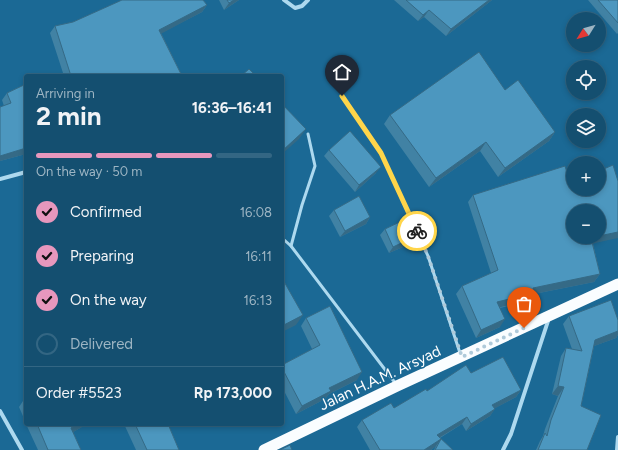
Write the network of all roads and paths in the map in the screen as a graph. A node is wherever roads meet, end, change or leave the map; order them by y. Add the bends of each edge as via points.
1 (284, 0) edge
2 (308, 0) edge
3 (342, 96) dead end
4 (308, 134) dead end
5 (24, 173) edge
6 (0, 179) edge
7 (284, 240) edge
8 (291, 246) junction
9 (618, 284) edge
10 (549, 316) junction
11 (462, 357) junction
12 (397, 386) junction
13 (0, 411) edge
14 (618, 437) edge
15 (22, 450) edge
16 (264, 450) edge
17 (503, 450) edge
18 (617, 450) edge

1 - 2 street via 295,8
3 - 11 lane via 381,153 428,256
4 - 8 lane via 315,166
5 - 6 street
7 - 8 lane
8 - 12 lane
9 - 10 highway, Jalan H.A.M. Arsyad
10 - 11 highway, Jalan H.A.M. Arsyad
10 - 17 street via 511,434
11 - 12 highway, Jalan H.A.M. Arsyad
12 - 16 highway, Jalan H.A.M. Arsyad
13 - 15 street
14 - 18 street

